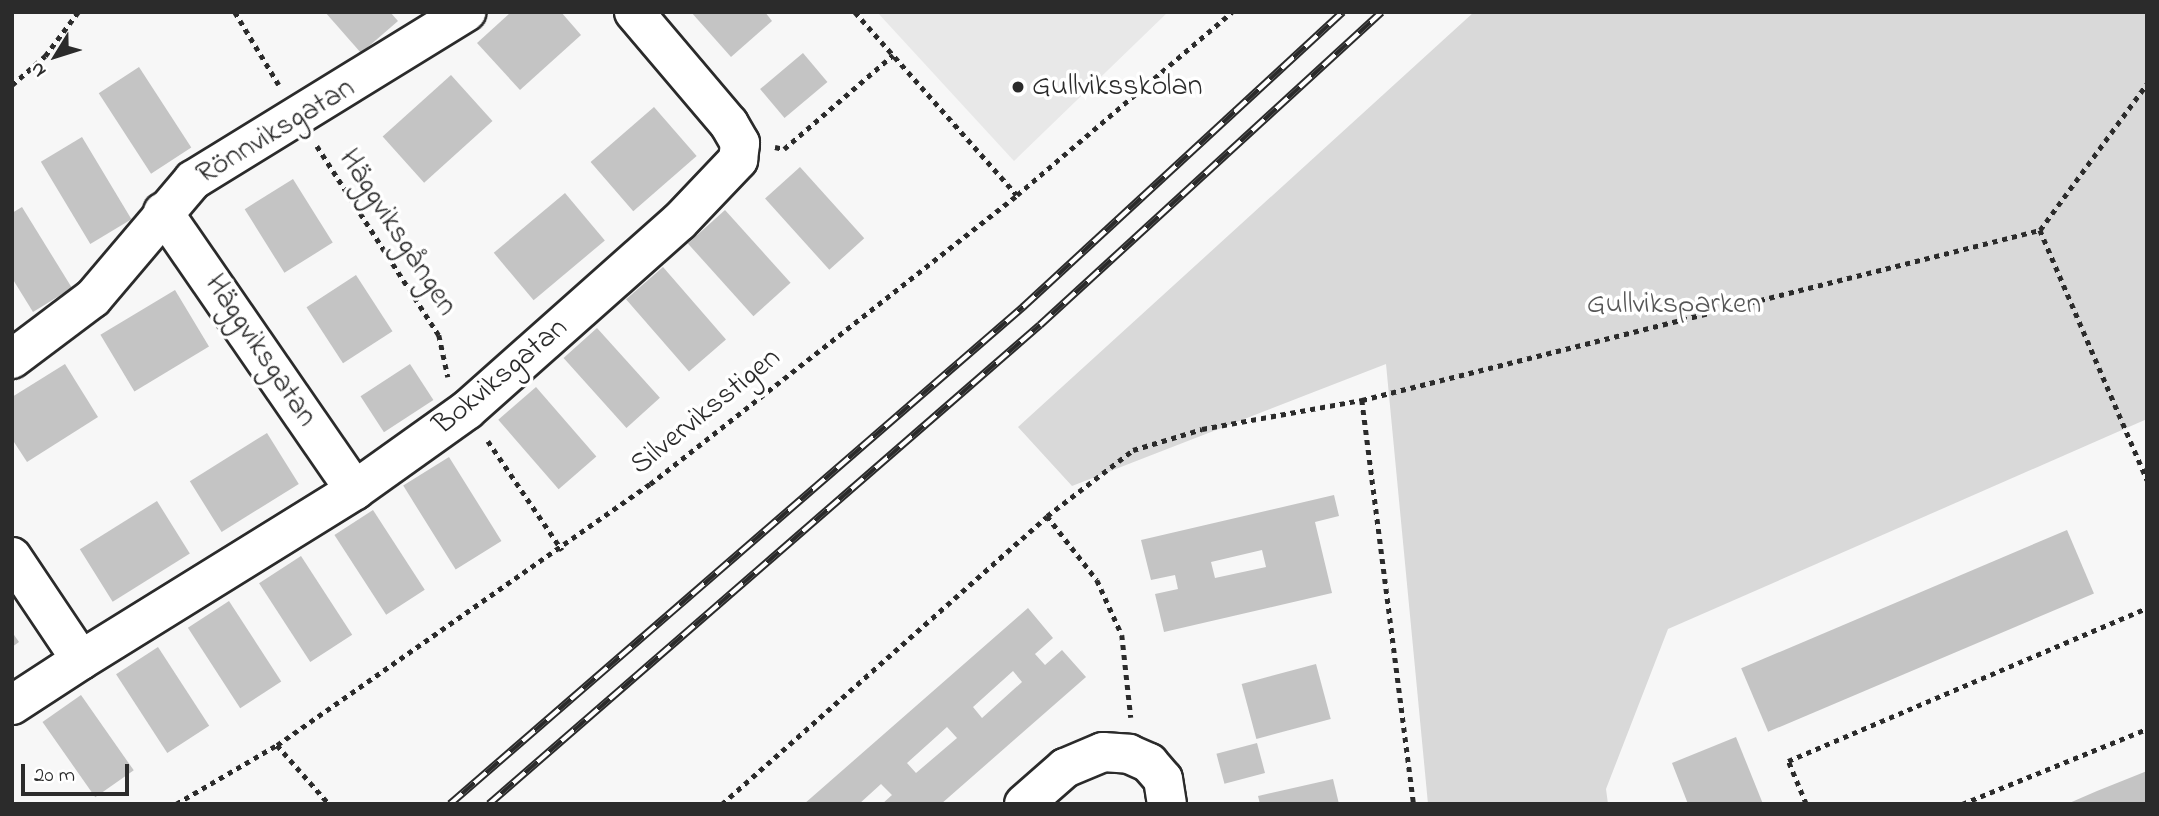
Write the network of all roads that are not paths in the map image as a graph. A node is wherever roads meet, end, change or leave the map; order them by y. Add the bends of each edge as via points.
1 (466, 12) edge
2 (635, 12) edge
3 (163, 212) junction
4 (12, 359) edge
5 (355, 491) junction
6 (12, 556) edge
7 (81, 660) junction
8 (12, 705) edge
9 (1024, 804) edge
10 (1167, 804) edge

1 - 3 street, Rönnviksgatan via 193,180
2 - 5 street, Bokviksgatan via 681,63 740,143 738,160 680,222 467,410
3 - 4 street, Rönnviksgatan via 93,298
3 - 5 street, Häggviksgatan
5 - 7 street, Bokviksgatan
6 - 7 street
7 - 8 street, Bokviksgatan
9 - 10 street via 1065,768 1103,752 1129,754 1149,763 1163,779

